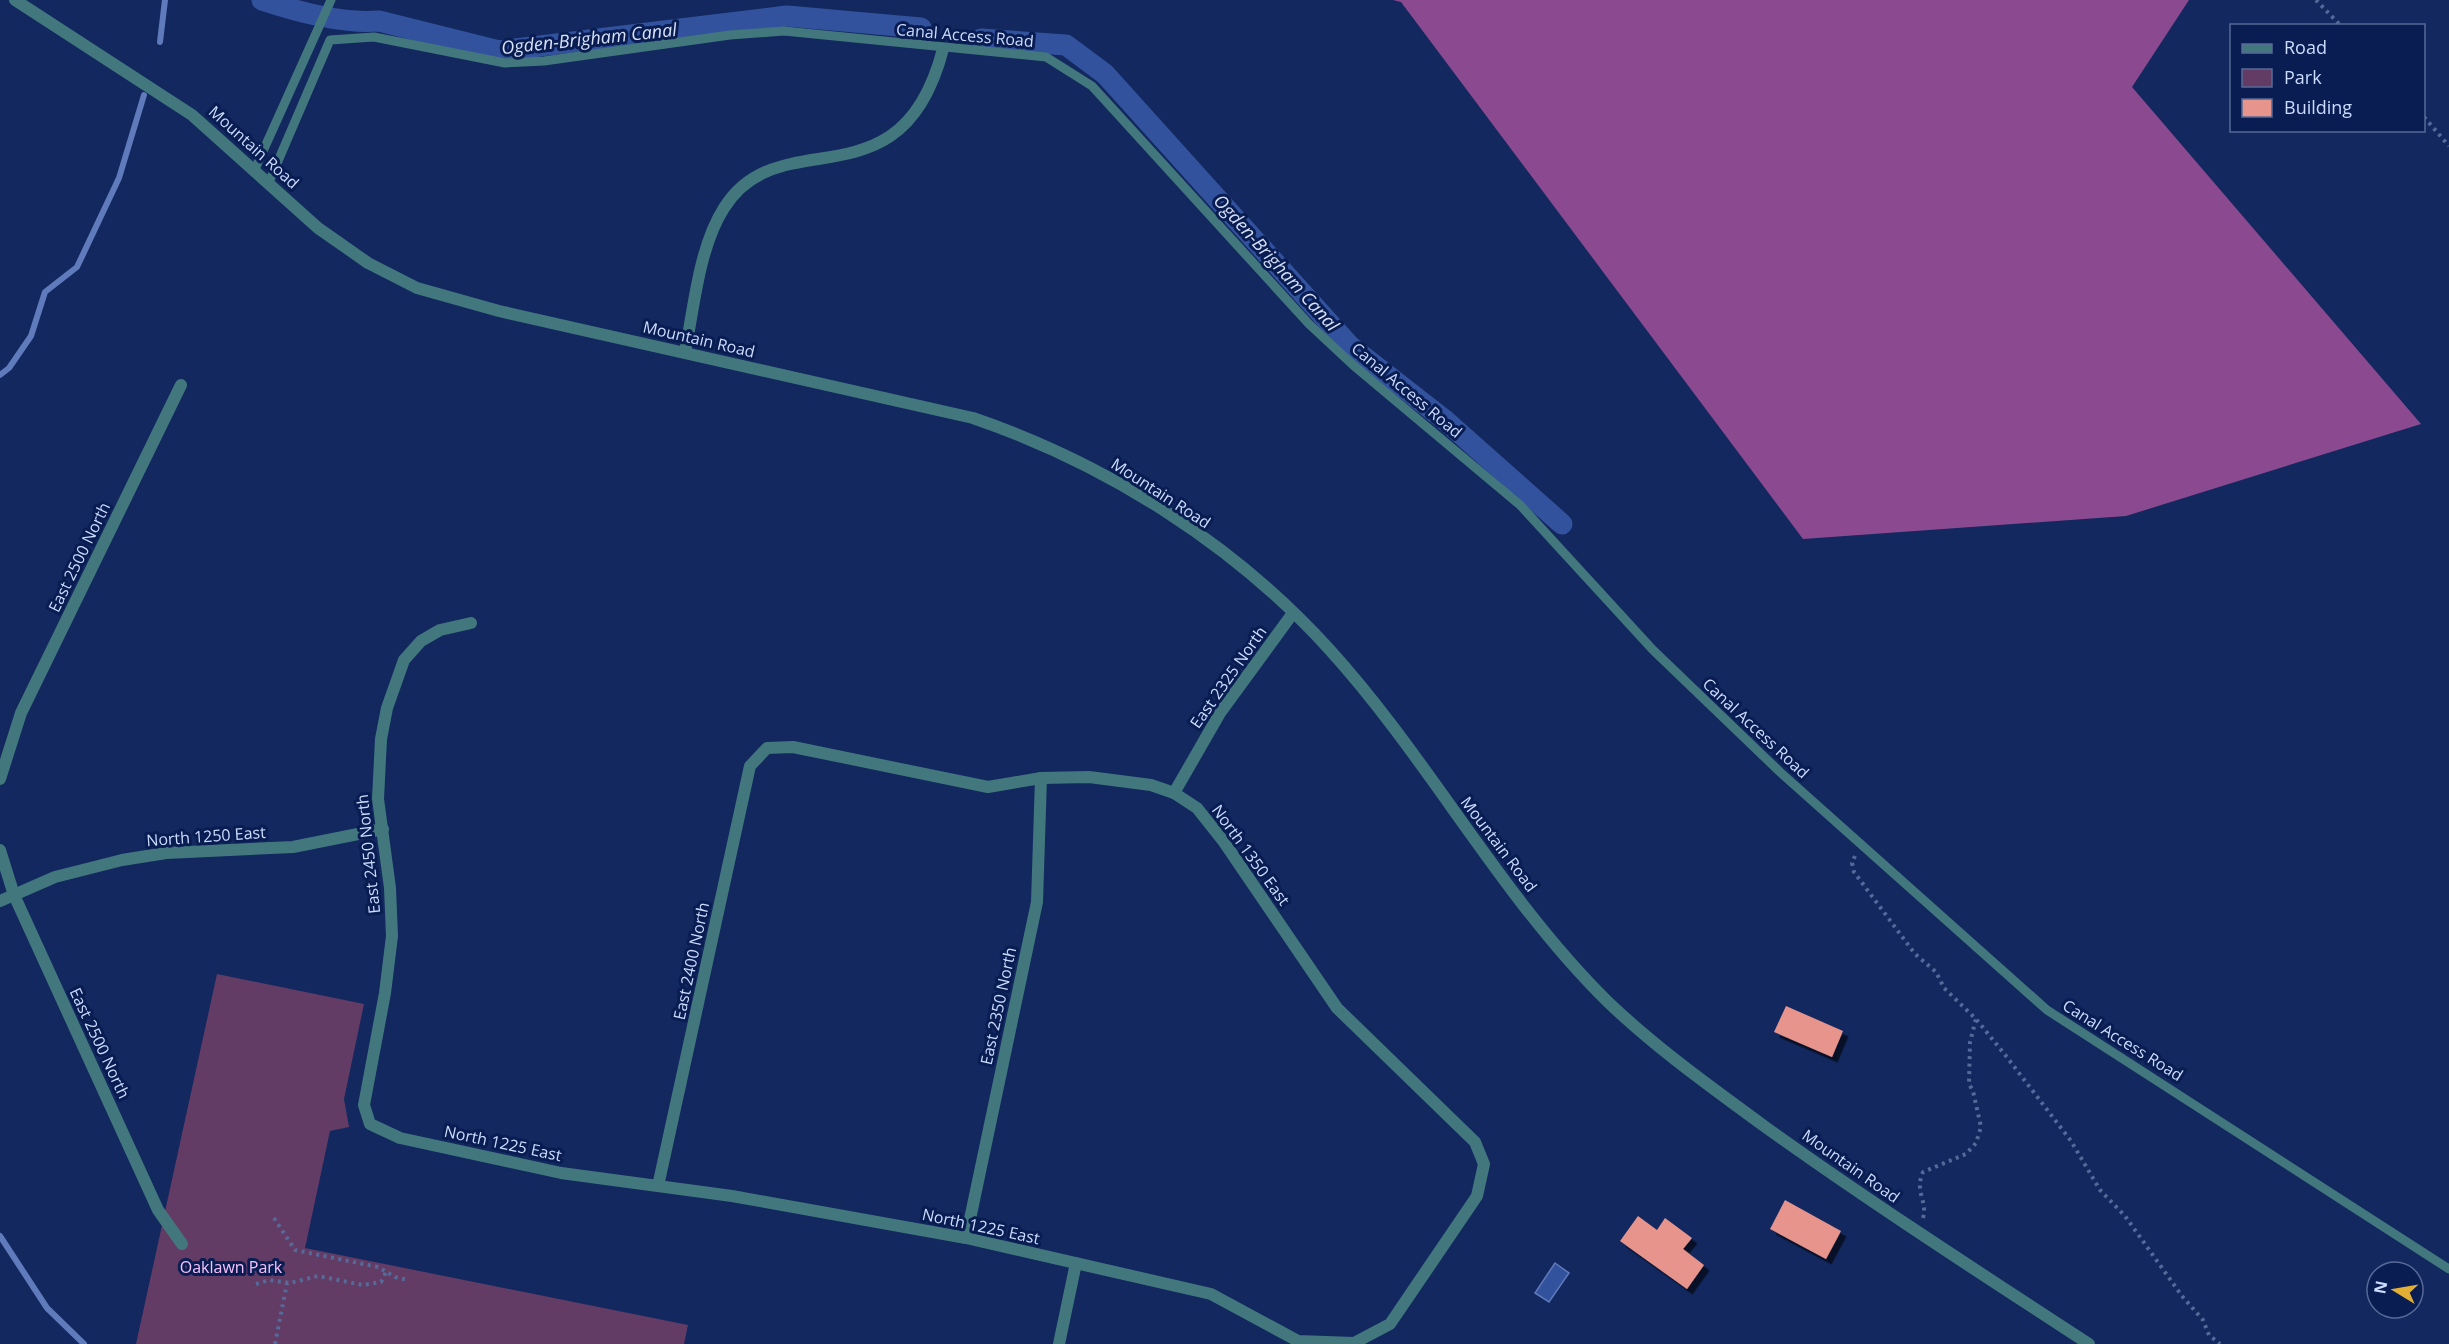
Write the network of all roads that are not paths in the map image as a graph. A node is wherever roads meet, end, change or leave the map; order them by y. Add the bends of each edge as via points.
1 (15, 0) edge
2 (331, 0) edge
3 (943, 49) junction
4 (255, 169) junction
5 (269, 182) junction
6 (685, 352) junction
7 (181, 385) dead end
8 (1293, 613) junction
9 (471, 623) dead end
10 (767, 748) joint
11 (0, 778) edge
12 (1041, 778) junction
13 (1174, 793) junction
14 (383, 829) junction
15 (0, 850) edge
16 (14, 895) junction
17 (0, 901) edge
18 (370, 1124) joint
19 (1484, 1164) joint
20 (658, 1186) junction
21 (966, 1238) junction
22 (182, 1244) dead end
23 (1076, 1263) junction
24 (2449, 1269) edge
25 (1059, 1344) edge
26 (2089, 1344) edge

1 - 4 street, Mountain Road via 192,115
2 - 4 lane
3 - 5 lane, Canal Access Road via 784,31 505,63 374,37 330,40
3 - 6 street via 937,74 923,101 892,137 845,155 766,171 746,183 724,207 709,239
3 - 24 lane, Canal Access Road via 1046,57 1092,86 1309,324 1520,505 1653,650 1780,772 2047,1010
4 - 5 street, Mountain Road
5 - 6 street, Mountain Road via 327,234 369,263 417,288 498,311
6 - 8 street, Mountain Road via 973,418 1029,437 1081,461 1167,512 1256,579
7 - 11 street, East 2500 North via 21,713
8 - 13 street, East 2325 North via 1220,712
8 - 26 street, Mountain Road via 1329,649 1380,712 1556,947 1609,1003 1716,1090 1844,1184
9 - 14 street, East 2450 North via 440,630 421,641 404,660 381,739 378,799
10 - 12 street, North 1350 East via 793,747 988,787
10 - 20 street, East 2400 North via 750,766
12 - 13 street, North 1350 East via 1122,779
12 - 21 street, East 2350 North via 1037,902
13 - 19 street, North 1350 East via 1197,808 1224,842 1337,1008 1475,1142
14 - 16 street, North 1250 East via 293,847 166,853 123,860 55,877
14 - 18 street, East 2450 North via 392,936 385,993 365,1088 364,1105
15 - 16 street, East 2500 North
16 - 17 street, North 1250 East
16 - 22 street, East 2500 North via 158,1210
18 - 20 street, North 1225 East via 400,1138 549,1171
19 - 23 street, North 1225 East via 1478,1196 1390,1324 1354,1342 1298,1341 1211,1294
20 - 21 street, North 1225 East
21 - 23 street, North 1225 East
23 - 25 street

